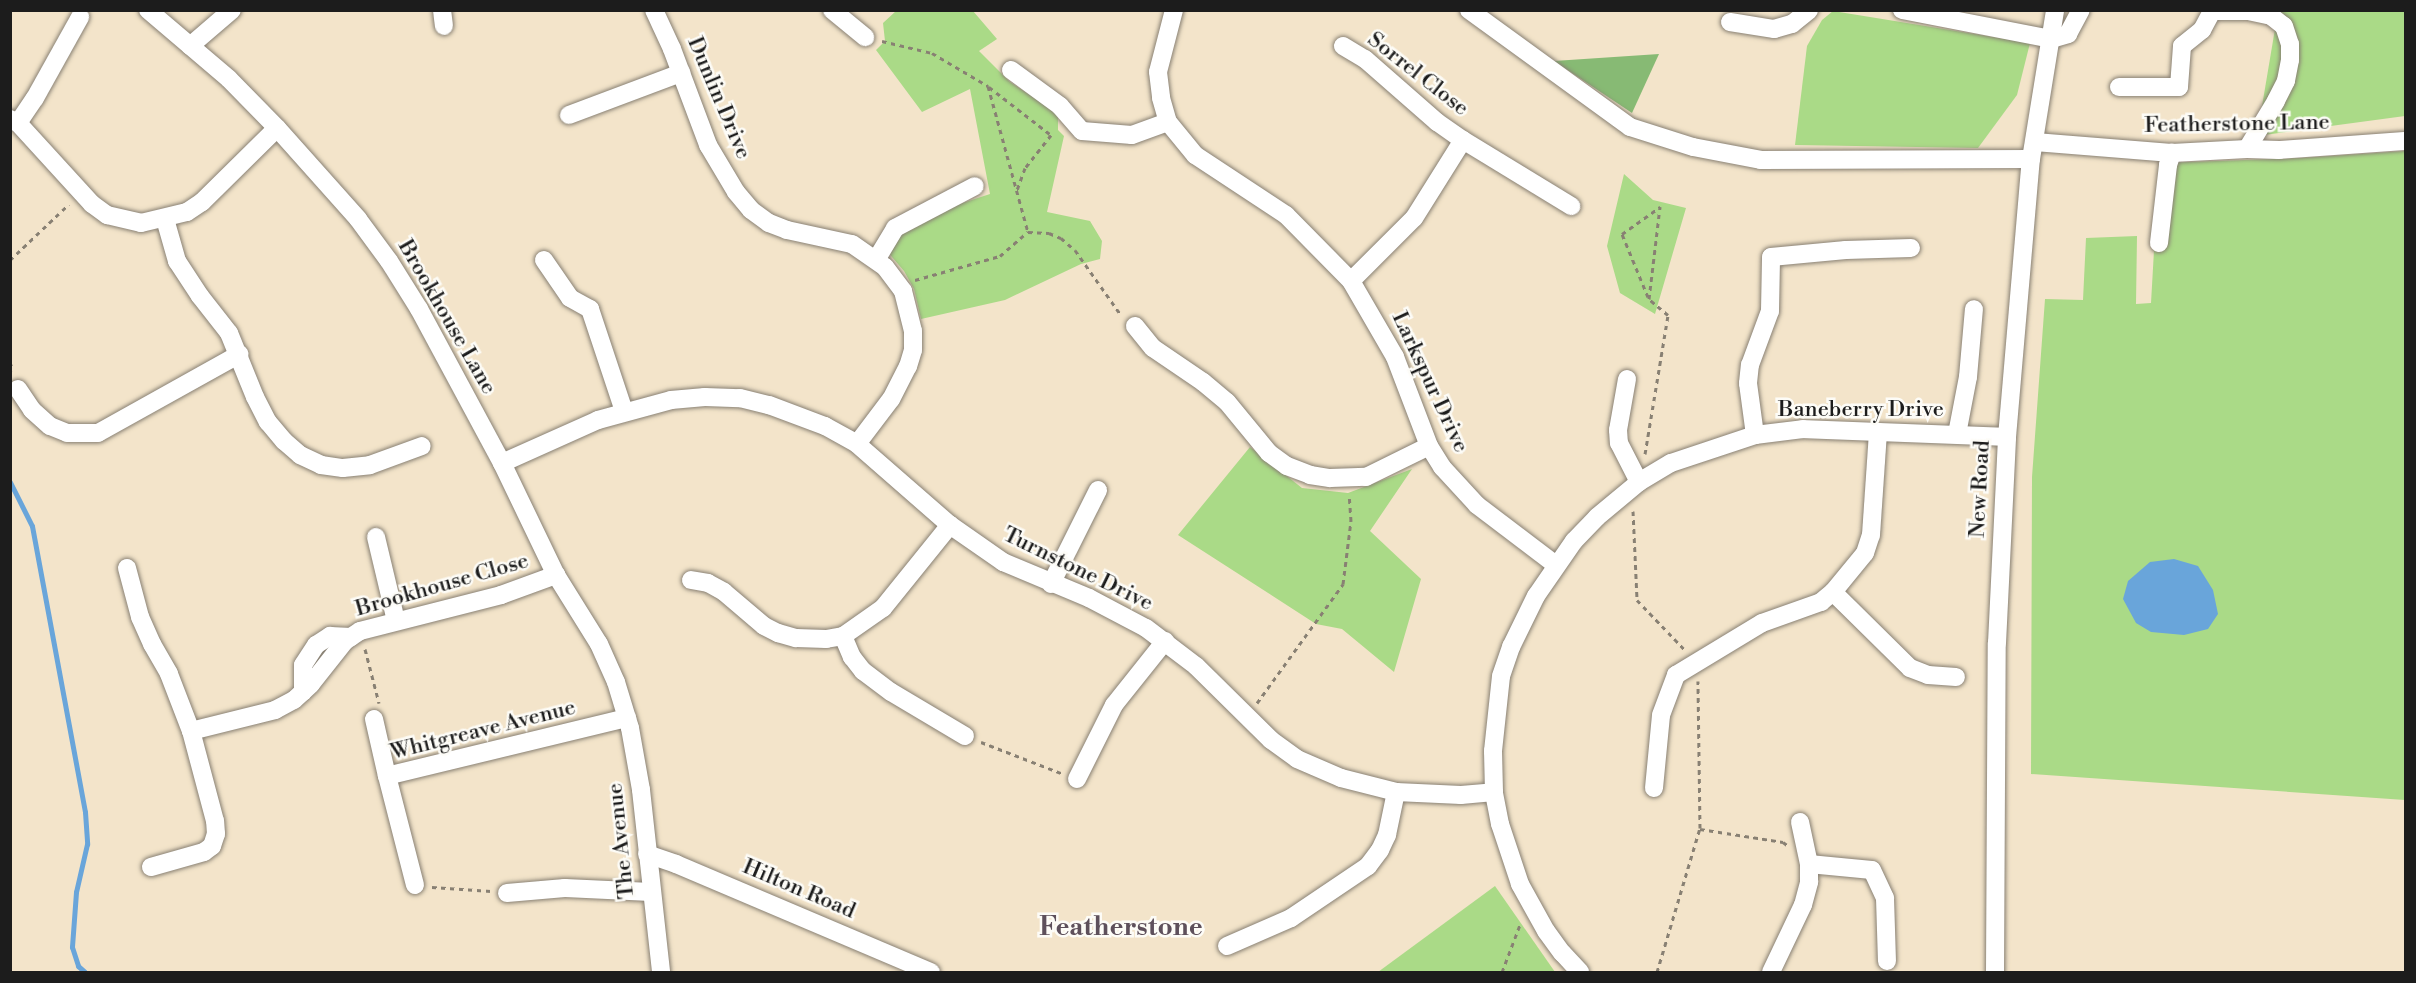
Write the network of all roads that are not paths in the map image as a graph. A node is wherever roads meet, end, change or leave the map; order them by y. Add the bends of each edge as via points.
1 (148, 10) edge
2 (232, 10) edge
3 (654, 10) edge
4 (832, 10) edge
5 (1174, 10) edge
6 (1469, 10) edge
7 (1809, 10) edge
8 (1902, 10) edge
9 (2055, 10) edge
10 (2081, 10) edge
11 (80, 17) dead end
12 (1730, 22) dead end
13 (866, 37) road end
14 (2051, 39) junction
15 (190, 46) junction
16 (1343, 46) dead end
17 (1011, 70) dead end
18 (681, 73) junction
19 (2119, 87) dead end
20 (569, 115) dead end
21 (14, 121) edge
22 (1168, 122) junction
23 (277, 128) junction
24 (1463, 140) junction
25 (2406, 141) edge
26 (2247, 148) junction
27 (2033, 150) junction
28 (2172, 153) junction
29 (975, 186) dead end
30 (1571, 206) dead end
31 (165, 219) junction
32 (2159, 243) dead end
33 (1911, 248) dead end
34 (544, 260) dead end
35 (876, 260) junction
36 (1351, 281) junction
37 (1974, 309) dead end
38 (1135, 326) road end
39 (240, 354) junction
40 (1627, 379) dead end
41 (18, 389) dead end
42 (624, 411) junction
43 (1878, 432) junction
44 (1957, 434) junction
45 (1755, 435) junction
46 (2007, 437) junction
47 (857, 444) junction
48 (422, 446) dead end
49 (1429, 446) junction
50 (502, 463) junction
51 (1639, 482) junction
52 (1098, 489) dead end
53 (950, 525) junction
54 (376, 537) dead end
55 (1556, 565) junction
56 (128, 568) dead end
57 (556, 575) junction
58 (691, 580) dead end
59 (1051, 584) junction
60 (1833, 592) junction
61 (396, 621) junction
62 (843, 636) junction
63 (1165, 641) junction
64 (1956, 677) dead end
65 (626, 712) junction
66 (374, 718) road end
67 (191, 731) junction
68 (965, 736) road end
69 (387, 776) junction
70 (1077, 780) road end
71 (1654, 788) dead end
72 (1396, 792) junction
73 (1494, 792) junction
74 (1800, 822) dead end
75 (647, 854) junction
76 (1809, 864) junction
77 (151, 867) dead end
78 (415, 885) road end
79 (651, 892) junction
80 (507, 893) road end
81 (1227, 946) dead end
82 (1887, 961) dead end
83 (662, 972) edge
84 (931, 972) edge
85 (1580, 972) edge
86 (1771, 972) edge
87 (1995, 972) edge

1 - 15 street, Brookhouse Lane
2 - 15 street
3 - 18 street, Dunlin Drive
4 - 13 street
5 - 22 street, Larkspur Drive via 1158,72
6 - 27 street, Featherstone Lane via 1630,127 1693,147 1761,160
7 - 12 street via 1792,24 1774,29
8 - 14 street
9 - 14 street, New Road
10 - 14 street via 2068,34
11 - 21 street via 35,98
14 - 27 street, New Road
15 - 23 street, Brookhouse Lane
16 - 24 street, Sorrel Close via 1365,59
17 - 22 street via 1060,106 1082,131 1132,135
18 - 20 street
18 - 35 street, Dunlin Drive via 708,145 751,210 787,230 852,244
19 - 26 street via 2179,87 2182,46 2202,30 2212,11 2248,11 2271,16 2284,26 2290,60 2286,81
21 - 31 street via 107,215 141,223
22 - 36 street, Larkspur Drive via 1195,155 1286,214
23 - 31 street via 202,202
23 - 50 street, Brookhouse Lane via 358,219 389,261
24 - 30 street, Sorrel Close
24 - 36 street, Sorrel Close via 1414,218
25 - 26 street, Featherstone Lane via 2279,150
26 - 28 street, Featherstone Lane
27 - 28 street, Featherstone Lane
27 - 46 street, New Road
28 - 32 street
29 - 35 street via 895,228
31 - 39 street via 177,261 230,333
33 - 45 street via 1772,257 1770,311 1750,365 1748,383
34 - 42 street via 570,298 590,309
35 - 47 street, Dunlin Drive via 899,284 911,317 913,350 891,399
36 - 49 street, Larkspur Drive via 1395,357
37 - 44 street via 1968,376
38 - 49 street via 1154,348 1227,402 1269,453 1287,466 1310,475 1366,477
39 - 41 street via 98,433 67,434 50,426 32,410
39 - 48 street via 268,422 300,455 321,465 343,468 370,465
40 - 51 street via 1619,443
42 - 47 street, Turnstone Drive via 671,400 740,398 797,414
42 - 50 street, Turnstone Drive via 569,431
43 - 44 street, Baneberry Drive
43 - 45 street, Baneberry Drive via 1803,429
43 - 60 street via 1871,535 1865,553
44 - 46 street, Baneberry Drive
45 - 51 street, Baneberry Drive via 1671,463
46 - 87 street, New Road via 1997,643
47 - 53 street, Turnstone Drive
49 - 55 street, Larkspur Drive via 1442,467 1477,505
50 - 57 street, Brookhouse Lane
51 - 55 street, Baneberry Drive via 1597,517
52 - 59 street
53 - 59 street, Turnstone Drive via 1003,562
53 - 62 street via 883,608
54 - 61 street
55 - 73 street, Baneberry Drive via 1521,623 1501,676 1493,751
56 - 67 street via 140,617 169,674
57 - 61 street, Brookhouse Close via 501,595
57 - 65 street, Brookhouse Lane via 599,644
58 - 62 street via 724,592 778,633 796,638
59 - 63 street, Turnstone Drive via 1121,613
60 - 64 street via 1910,668 1928,675
60 - 71 street via 1821,602 1762,623 1676,675 1661,715
61 - 67 street, Brookhouse Close via 356,634 303,692 275,710
62 - 68 street via 863,671
63 - 70 street via 1114,705
63 - 72 street, Turnstone Drive via 1271,740 1305,763 1341,778
65 - 69 street, Whitgreave Avenue
65 - 75 street, The Avenue via 641,790
66 - 69 street
67 - 77 street via 216,834 212,846 204,852
69 - 78 street, Whitgreave Avenue
72 - 73 street, Turnstone Drive
72 - 81 street via 1387,835 1368,866 1291,918
73 - 85 street, Baneberry Drive via 1509,854 1531,905 1562,953
74 - 76 street
75 - 79 street, The Avenue
75 - 84 street, Hilton Road
76 - 82 street via 1872,870 1885,898
76 - 86 street via 1803,905
79 - 80 street via 566,888
79 - 83 street, The Avenue

